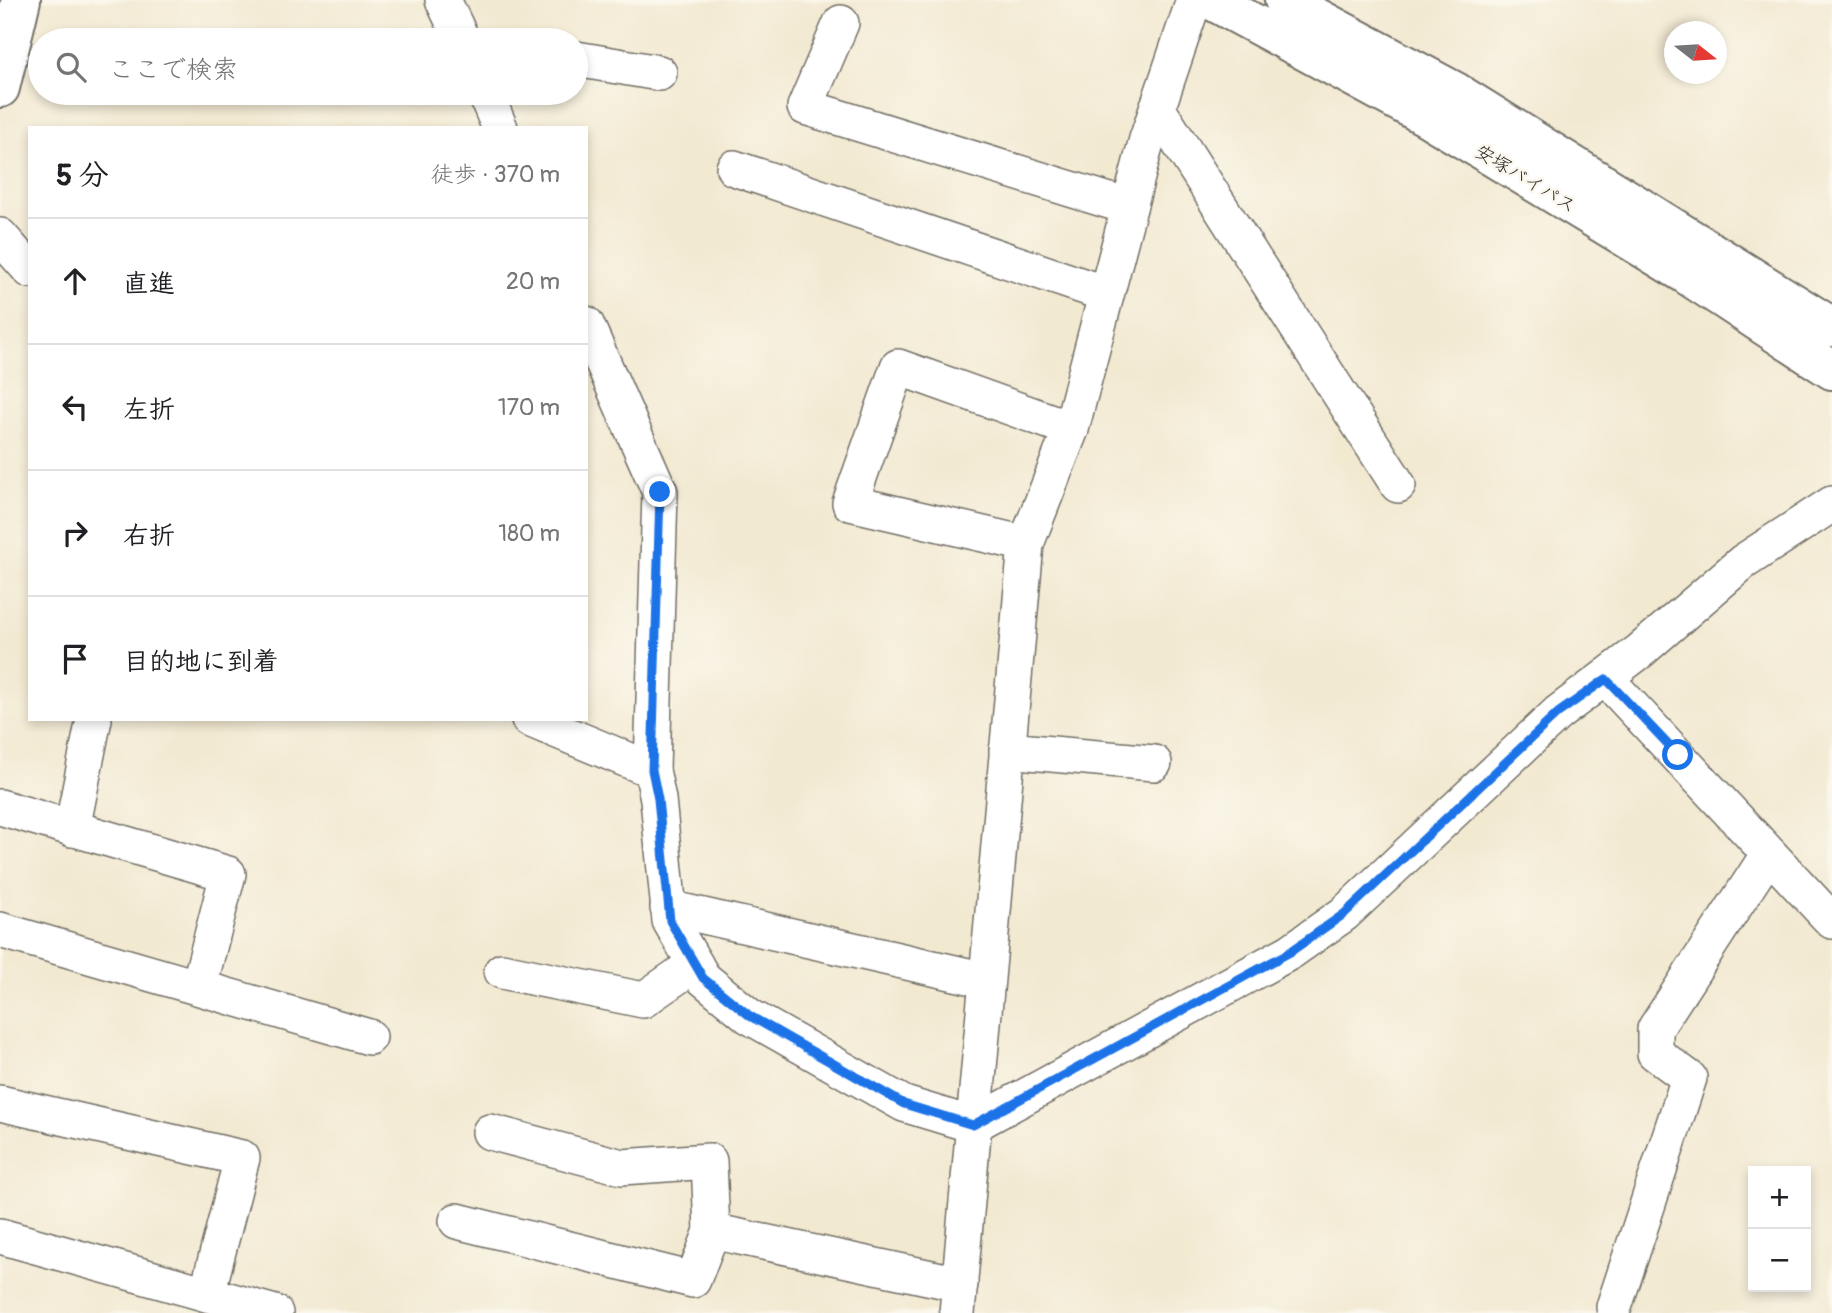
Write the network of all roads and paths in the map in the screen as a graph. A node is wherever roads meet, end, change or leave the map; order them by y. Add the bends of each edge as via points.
1 (21, 0) edge
2 (443, 0) edge
3 (1194, 0) edge
4 (1211, 0) edge
5 (1284, 0) edge
6 (841, 23) dead end
7 (456, 28) edge
8 (588, 61) edge
9 (2, 71) edge
10 (659, 73) dead end
11 (490, 105) edge
12 (1157, 108) junction
13 (499, 126) edge
14 (734, 168) dead end
15 (1129, 207) junction
16 (0, 236) edge
17 (28, 268) edge
18 (1106, 294) junction
19 (1832, 327) edge
20 (590, 339) edge
21 (1832, 370) edge
22 (1071, 429) junction
23 (1398, 485) dead end
24 (1832, 504) edge
25 (1026, 544) junction
26 (1606, 679) junction
27 (93, 721) edge
28 (534, 721) edge
29 (1007, 750) junction
30 (1154, 763) dead end
31 (652, 770) junction
32 (0, 807) edge
33 (72, 829) junction
34 (1768, 855) junction
35 (668, 908) junction
36 (1832, 921) edge
37 (0, 930) edge
38 (695, 964) junction
39 (502, 971) dead end
40 (986, 980) junction
41 (199, 986) junction
42 (369, 1037) dead end
43 (0, 1104) edge
44 (973, 1125) junction
45 (491, 1132) dead end
46 (457, 1221) dead end
47 (712, 1231) junction
48 (0, 1236) edge
49 (206, 1294) junction
50 (958, 1298) edge
51 (1614, 1307) dead end
52 (275, 1313) edge

1 - 9 main road
2 - 7 street
3 - 12 street
4 - 21 main road, 安塚バイパス via 1427,117 1684,273
5 - 19 main road, 安塚バイパス via 1456,92
6 - 15 street via 805,107
8 - 10 street
11 - 13 street
12 - 15 street
12 - 23 street
14 - 18 street
15 - 18 street
16 - 17 street
18 - 22 street
20 - 31 street via 660,492
22 - 25 street
22 - 25 street via 898,367 850,503
24 - 26 street via 1743,562
25 - 29 street
26 - 34 street
26 - 44 street via 1558,713 1344,914 1290,952
27 - 33 street
28 - 31 street
29 - 30 street
29 - 40 street
31 - 35 street
32 - 33 street
33 - 41 street via 228,874
34 - 36 street
34 - 51 street via 1655,1029 1655,1053 1689,1078
35 - 38 street via 670,921
35 - 40 street
37 - 41 street
38 - 39 street via 643,1000
38 - 44 street via 703,978 750,1016 904,1104
40 - 44 street
41 - 42 street
43 - 49 street via 242,1158
44 - 50 street
45 - 47 street via 622,1167 709,1161
46 - 47 street via 693,1280
47 - 50 street
48 - 49 street
49 - 52 street

